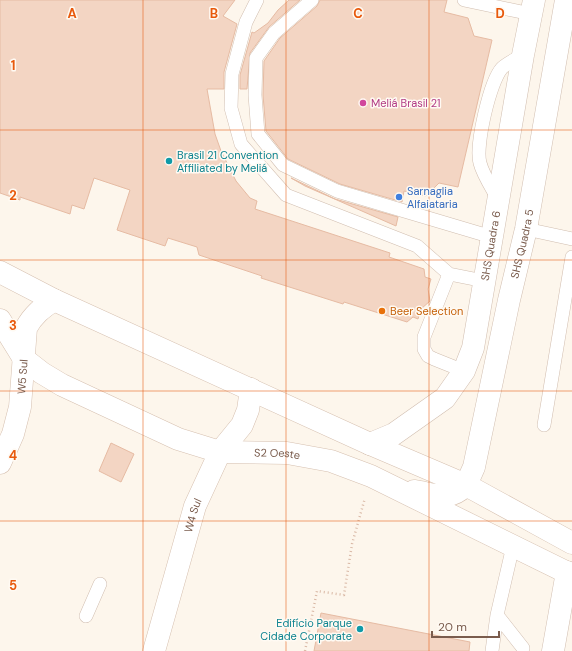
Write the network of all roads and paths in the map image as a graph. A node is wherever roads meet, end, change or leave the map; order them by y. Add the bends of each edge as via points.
1 (258, 0) edge
2 (312, 0) edge
3 (464, 0) edge
4 (566, 0) edge
5 (533, 7) edge
6 (526, 229) junction
7 (492, 237) junction
8 (572, 239) edge
9 (572, 257) edge
10 (0, 272) edge
11 (449, 274) junction
12 (484, 281) junction
13 (54, 300) junction
14 (0, 320) edge
15 (24, 359) junction
16 (464, 371) junction
17 (251, 389) junction
18 (544, 425) dead end
19 (370, 444) junction
20 (220, 452) junction
21 (0, 463) edge
22 (371, 476) junction
23 (466, 485) junction
24 (393, 488) junction
25 (572, 543) edge
26 (513, 546) junction
27 (570, 573) edge
28 (100, 584) dead end
29 (498, 615) junction
30 (86, 616) dead end
31 (523, 648) dead end
32 (154, 651) edge
33 (305, 651) edge
34 (492, 651) edge
35 (553, 651) edge

1 - 11 lane via 246,22 232,74 231,108 241,144 286,195 417,246
2 - 7 lane via 274,33 256,58 258,134 283,165 337,191
3 - 5 lane
4 - 6 main road, SHS Quadra 5
5 - 7 main road, SHS Quadra 6
6 - 8 lane
6 - 23 main road, SHS Quadra 5 via 474,467
7 - 12 main road, SHS Quadra 6
9 - 18 lane
10 - 13 main road
11 - 12 lane
11 - 16 lane via 424,337 424,349 428,356
12 - 16 main road, SHS Quadra 6 via 473,348
13 - 15 main road, W5 Sul via 40,309 26,328
13 - 17 main road
14 - 15 main road, S2 Oeste
15 - 20 main road, S2 Oeste via 62,385 178,439
15 - 21 main road, W5 Sul via 20,407 13,434
16 - 19 main road, SHS Quadra 6 via 445,398 394,434
17 - 19 main road
17 - 20 main road, W4 Sul via 248,410 242,425
19 - 23 main road
20 - 22 main road, S2 Oeste via 287,453 331,461
20 - 32 main road, W4 Sul via 195,506
22 - 24 main road, S2 Oeste
22 - 33 path via 352,544 344,595 317,591
23 - 24 main road via 459,492 446,495
23 - 25 main road
24 - 26 main road, S2 Oeste
26 - 27 main road, S2 Oeste
26 - 29 lane
27 - 35 main road
28 - 30 lane
29 - 31 lane
29 - 34 lane

